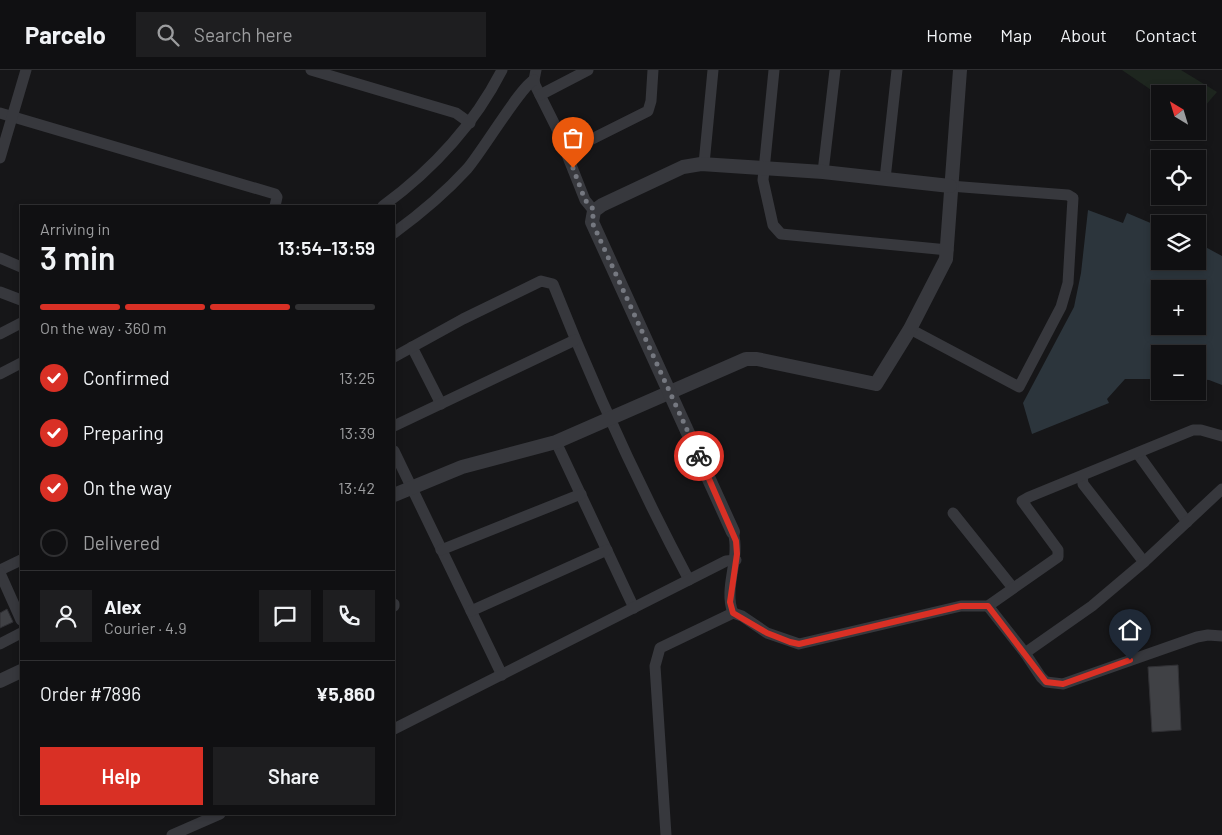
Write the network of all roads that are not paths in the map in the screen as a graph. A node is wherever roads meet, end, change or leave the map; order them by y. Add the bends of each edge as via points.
1 (26, 70) edge
2 (311, 70) edge
3 (502, 70) edge
4 (588, 70) edge
5 (653, 70) edge
6 (714, 70) edge
7 (774, 70) edge
8 (835, 70) edge
9 (897, 70) edge
10 (960, 70) edge
11 (535, 75) edge
12 (540, 95) junction
13 (0, 113) edge
14 (13, 117) junction
15 (470, 123) junction
16 (566, 152) junction
17 (0, 158) edge
18 (704, 164) junction
19 (764, 169) junction
20 (823, 172) junction
21 (885, 179) junction
22 (950, 186) junction
23 (275, 205) edge
24 (384, 205) edge
25 (594, 210) junction
26 (395, 232) edge
27 (948, 250) junction
28 (0, 258) edge
29 (20, 267) edge
30 (0, 292) edge
31 (20, 300) edge
32 (20, 324) edge
33 (910, 329) junction
34 (0, 334) edge
35 (575, 340) junction
36 (412, 347) junction
37 (395, 356) edge
38 (20, 364) edge
39 (0, 374) edge
40 (669, 391) junction
41 (441, 404) junction
42 (611, 418) junction
43 (395, 426) edge
44 (1222, 436) edge
45 (556, 442) junction
46 (1138, 454) junction
47 (395, 455) edge
48 (1082, 476) junction
49 (410, 488) junction
50 (1222, 489) edge
51 (581, 494) junction
52 (395, 496) edge
53 (953, 513) dead end
54 (1186, 522) junction
55 (733, 532) joint
56 (441, 550) junction
57 (607, 550) junction
58 (736, 560) junction
59 (20, 561) edge
60 (1144, 562) junction
61 (0, 572) edge
62 (688, 580) junction
63 (1013, 588) junction
64 (18, 604) edge
65 (988, 606) junction
66 (634, 608) junction
67 (471, 611) junction
68 (733, 613) junction
69 (20, 634) edge
70 (1222, 636) edge
71 (0, 644) edge
72 (1025, 652) junction
73 (20, 671) edge
74 (502, 675) junction
75 (0, 681) edge
76 (395, 729) edge
77 (218, 815) edge
78 (172, 835) edge
79 (666, 835) edge

1 - 14 street
2 - 15 street via 456,113
3 - 15 street
4 - 12 street
5 - 16 street via 648,111
6 - 18 street
7 - 19 street
8 - 20 street
9 - 21 street
10 - 22 street
11 - 12 street
11 - 26 street via 467,169
12 - 16 street
13 - 14 street
14 - 17 street
14 - 23 street via 275,194
15 - 24 street via 408,188
16 - 25 street via 585,200
18 - 19 street
18 - 25 street via 683,167
19 - 20 street
19 - 27 street via 764,188 773,226 781,234
20 - 21 street
21 - 22 street
22 - 27 street
22 - 33 street via 1068,195 1073,198 1068,283 1061,307 1019,387
25 - 40 street via 592,222
27 - 33 street via 944,266
28 - 29 street
30 - 31 street
32 - 34 street
33 - 40 street via 876,384 757,359 739,362
35 - 36 street via 553,284 541,281
35 - 41 street
35 - 42 street
36 - 37 street
36 - 41 street
38 - 39 street
40 - 42 street
40 - 55 street
41 - 43 street
42 - 45 street
42 - 62 street via 648,504
44 - 46 street via 1193,430
45 - 49 street via 462,467
45 - 51 street
46 - 48 street
46 - 54 street
47 - 49 street
48 - 60 street via 1084,484
48 - 63 street via 1022,501 1058,550 1058,557
49 - 52 street
49 - 56 street
50 - 54 street
51 - 56 street
51 - 57 street
53 - 63 street
54 - 60 street
55 - 58 street
56 - 67 street
57 - 66 street
57 - 67 street
58 - 62 street via 726,561
58 - 68 street via 730,602
59 - 61 street
60 - 72 street via 1092,606
61 - 64 street
62 - 66 street
63 - 65 street
65 - 68 street via 961,606 799,644 773,636
65 - 72 street
66 - 74 street
67 - 74 street
68 - 79 street via 666,644 656,654 654,666
69 - 71 street
70 - 72 street via 1197,637 1063,684 1046,682
73 - 75 street
74 - 76 street
77 - 78 street

